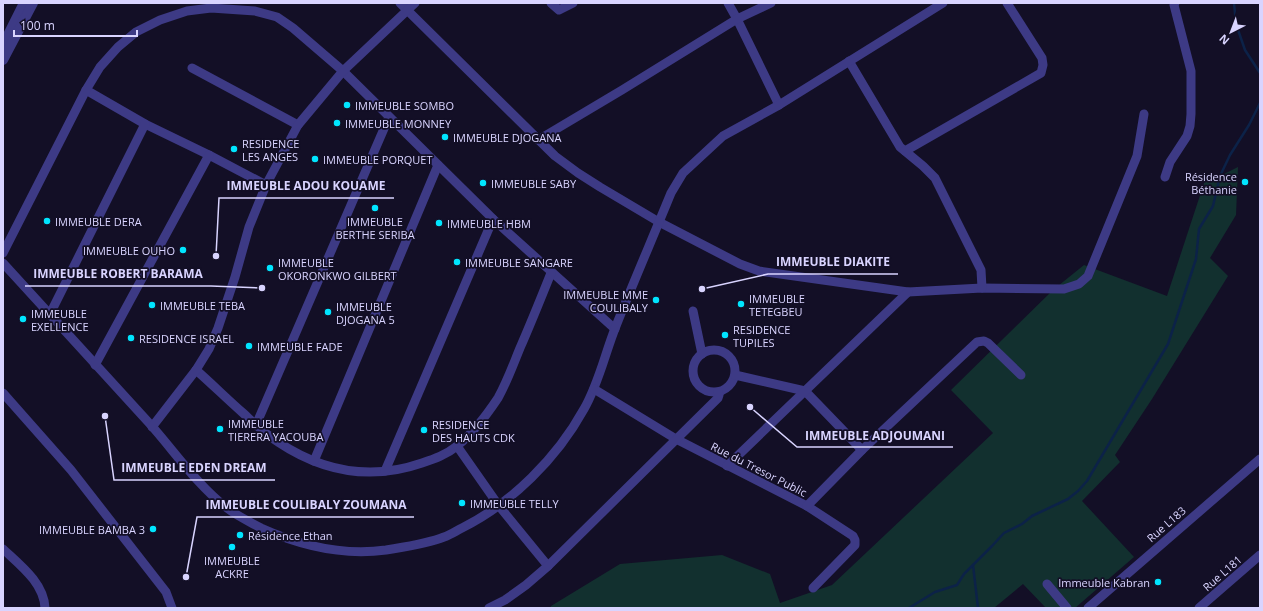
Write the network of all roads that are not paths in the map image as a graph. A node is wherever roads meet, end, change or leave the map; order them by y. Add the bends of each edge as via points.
1 (24, 3) edge
2 (33, 3) edge
3 (400, 3) edge
4 (415, 3) edge
5 (550, 3) edge
6 (573, 3) edge
7 (728, 3) edge
8 (771, 3) edge
9 (943, 3) edge
10 (1007, 3) edge
11 (1174, 3) edge
12 (408, 10) junction
13 (737, 19) junction
14 (3, 45) edge
15 (3, 60) edge
16 (849, 62) junction
17 (192, 68) dead end
18 (343, 71) junction
19 (86, 90) junction
20 (779, 105) junction
21 (1144, 114) dead end
22 (389, 117) junction
23 (145, 124) junction
24 (298, 125) junction
25 (538, 140) junction
26 (905, 151) junction
27 (209, 155) junction
28 (438, 165) junction
29 (1165, 177) dead end
30 (266, 185) junction
31 (493, 219) junction
32 (659, 222) junction
33 (3, 253) edge
34 (3, 263) edge
35 (551, 273) junction
36 (982, 288) junction
37 (908, 292) junction
38 (693, 311) dead end
39 (50, 314) junction
40 (615, 329) junction
41 (702, 354) junction
42 (95, 364) junction
43 (196, 370) junction
44 (735, 375) junction
45 (1021, 375) dead end
46 (594, 389) junction
47 (805, 390) junction
48 (718, 392) junction
49 (3, 393) edge
50 (256, 425) junction
51 (152, 427) junction
52 (676, 439) junction
53 (457, 446) junction
54 (862, 450) junction
55 (1260, 459) edge
56 (314, 461) junction
57 (727, 466) junction
58 (385, 471) junction
59 (499, 506) junction
60 (807, 506) junction
61 (3, 549) edge
62 (1260, 555) edge
63 (548, 566) junction
64 (1047, 584) dead end
65 (813, 588) dead end
66 (45, 608) edge
67 (172, 608) edge
68 (488, 608) edge
69 (1067, 608) edge
70 (1088, 608) edge
71 (1199, 608) edge

1 - 14 street
2 - 15 street
3 - 12 street
4 - 12 street
5 - 6 street via 559,10
7 - 13 street
8 - 13 street
9 - 16 street
10 - 26 street via 1042,58 1041,73
11 - 29 street via 1190,71 1191,114 1187,136 1170,162
12 - 18 street
12 - 25 street
13 - 20 street
13 - 25 street
16 - 20 street
16 - 26 street via 900,147
17 - 24 street
18 - 19 street via 277,17 255,11 211,8 187,10 136,32 100,67
18 - 22 street
18 - 24 street
19 - 23 street
19 - 33 street
20 - 32 street via 723,136 691,164 677,182
21 - 36 street via 1137,156 1088,276 1079,284 1064,288
22 - 28 street
22 - 50 street
23 - 27 street
23 - 39 street
24 - 30 street
25 - 32 street via 578,173
26 - 36 street via 935,178 981,270
27 - 30 street
27 - 42 street
28 - 31 street
28 - 56 street
30 - 43 street via 249,227 218,328
31 - 35 street
31 - 58 street
32 - 37 street via 740,264 759,271
32 - 40 street
34 - 39 street
35 - 40 street
35 - 53 street via 498,398
36 - 37 street
37 - 47 street
38 - 41 street
39 - 42 street
40 - 46 street
41 - 44 street via 716,350 723,352 733,362
41 - 48 street via 694,365 695,379 704,389
42 - 51 street
43 - 50 street
43 - 51 street
44 - 47 street
44 - 48 street via 729,386
45 - 54 street via 988,343 977,342
46 - 52 street, Rue du Tresor Public
46 - 59 street via 584,409 551,457
47 - 54 street
47 - 57 street
48 - 52 street via 718,398
49 - 67 street via 76,476 166,592
50 - 56 street via 276,442
51 - 59 street via 228,510 281,537 312,546 345,552 374,552 406,547 444,538
52 - 57 street, Rue du Tresor Public
52 - 63 street
53 - 58 street via 420,464
53 - 59 street
54 - 60 street
55 - 70 street, Rue L183
56 - 58 street via 336,469 355,472
57 - 60 street, Rue du Tresor Public
59 - 63 street
60 - 65 street, Rue du Tresor Public via 853,536 855,540 855,545
61 - 66 street via 30,575 42,592
62 - 71 street, Rue L181
63 - 68 street via 505,600
64 - 69 street

